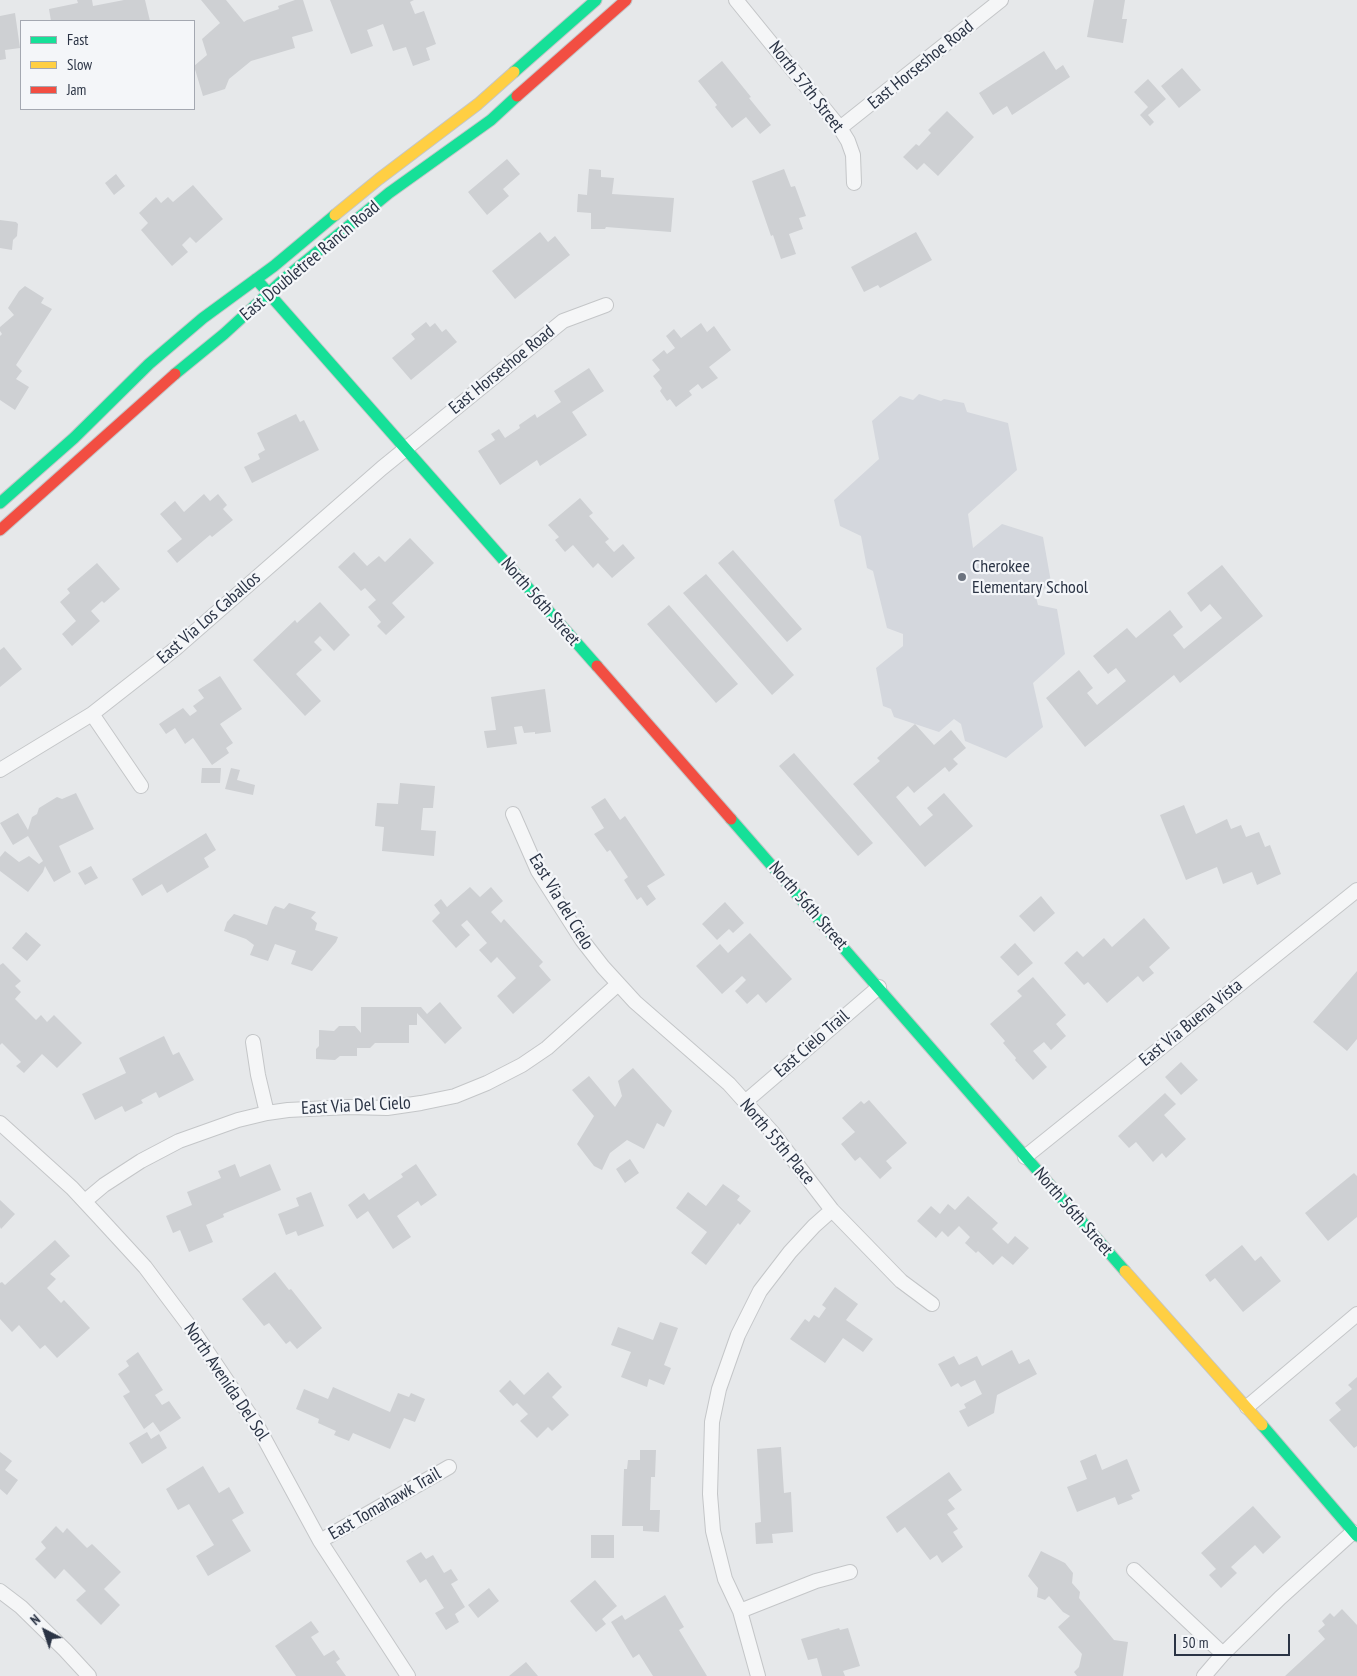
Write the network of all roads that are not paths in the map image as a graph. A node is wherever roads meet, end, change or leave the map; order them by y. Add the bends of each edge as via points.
1 (596, 0) edge
2 (626, 0) edge
3 (736, 0) edge
4 (1001, 0) edge
5 (840, 128) junction
6 (854, 182) dead end
7 (256, 279) junction
8 (268, 294) junction
9 (606, 305) dead end
10 (406, 448) junction
11 (0, 503) edge
12 (0, 530) edge
13 (92, 714) junction
14 (0, 770) edge
15 (141, 786) dead end
16 (513, 814) dead end
17 (1357, 890) edge
18 (618, 984) junction
19 (879, 987) junction
20 (253, 1042) dead end
21 (745, 1102) junction
22 (267, 1113) junction
23 (0, 1123) edge
24 (1025, 1157) junction
25 (85, 1201) junction
26 (832, 1210) junction
27 (932, 1304) dead end
28 (1357, 1314) edge
29 (1247, 1407) junction
30 (449, 1467) dead end
31 (1355, 1534) edge
32 (320, 1542) junction
33 (1134, 1570) dead end
34 (850, 1572) dead end
35 (0, 1591) edge
36 (740, 1611) junction
37 (1223, 1654) junction
38 (82, 1674) edge
39 (408, 1676) edge
40 (758, 1676) edge
41 (1204, 1676) edge

1 - 7 street, East Doubletree Ranch Road via 478,104 394,167
2 - 8 street, East Doubletree Ranch Road via 491,120 389,193
3 - 5 street, North 57th Street
4 - 5 street, East Horseshoe Road
5 - 6 street, North 57th Street via 853,155
7 - 8 street, North 56th Street
7 - 11 street, East Doubletree Ranch Road via 149,364 74,438
8 - 10 street, North 56th Street
8 - 12 street, East Doubletree Ranch Road
9 - 10 street, East Horseshoe Road via 562,321
10 - 13 street, East Via Los Caballos via 175,649
10 - 19 street, North 56th Street
13 - 14 street, East Via Los Caballos
13 - 15 street
16 - 18 street, East Via del Cielo via 538,871 582,940
17 - 24 street, East Via Buena Vista
18 - 21 street, North 55th Place
18 - 22 street, East Via Del Cielo via 522,1065 455,1096 387,1108
19 - 21 street, East Cielo Trail
19 - 24 street, North 56th Street
20 - 22 street
21 - 26 street, North 55th Place
22 - 25 street, East Via Del Cielo via 179,1141 141,1161
23 - 25 street, North Avenida Del Sol
24 - 29 street, North 56th Street
25 - 32 street, North Avenida Del Sol via 145,1267 196,1335 258,1427
26 - 27 street, North 55th Place via 901,1281
26 - 36 street via 790,1252 760,1291 738,1335 719,1389 712,1422 710,1494 713,1531 725,1579
28 - 29 street
29 - 31 street, North 56th Street
30 - 32 street, East Tomahawk Trail
31 - 37 street via 1280,1598
32 - 39 street, North Avenida Del Sol
33 - 37 street
34 - 36 street via 816,1581
35 - 38 street via 65,1650
36 - 40 street
37 - 41 street

